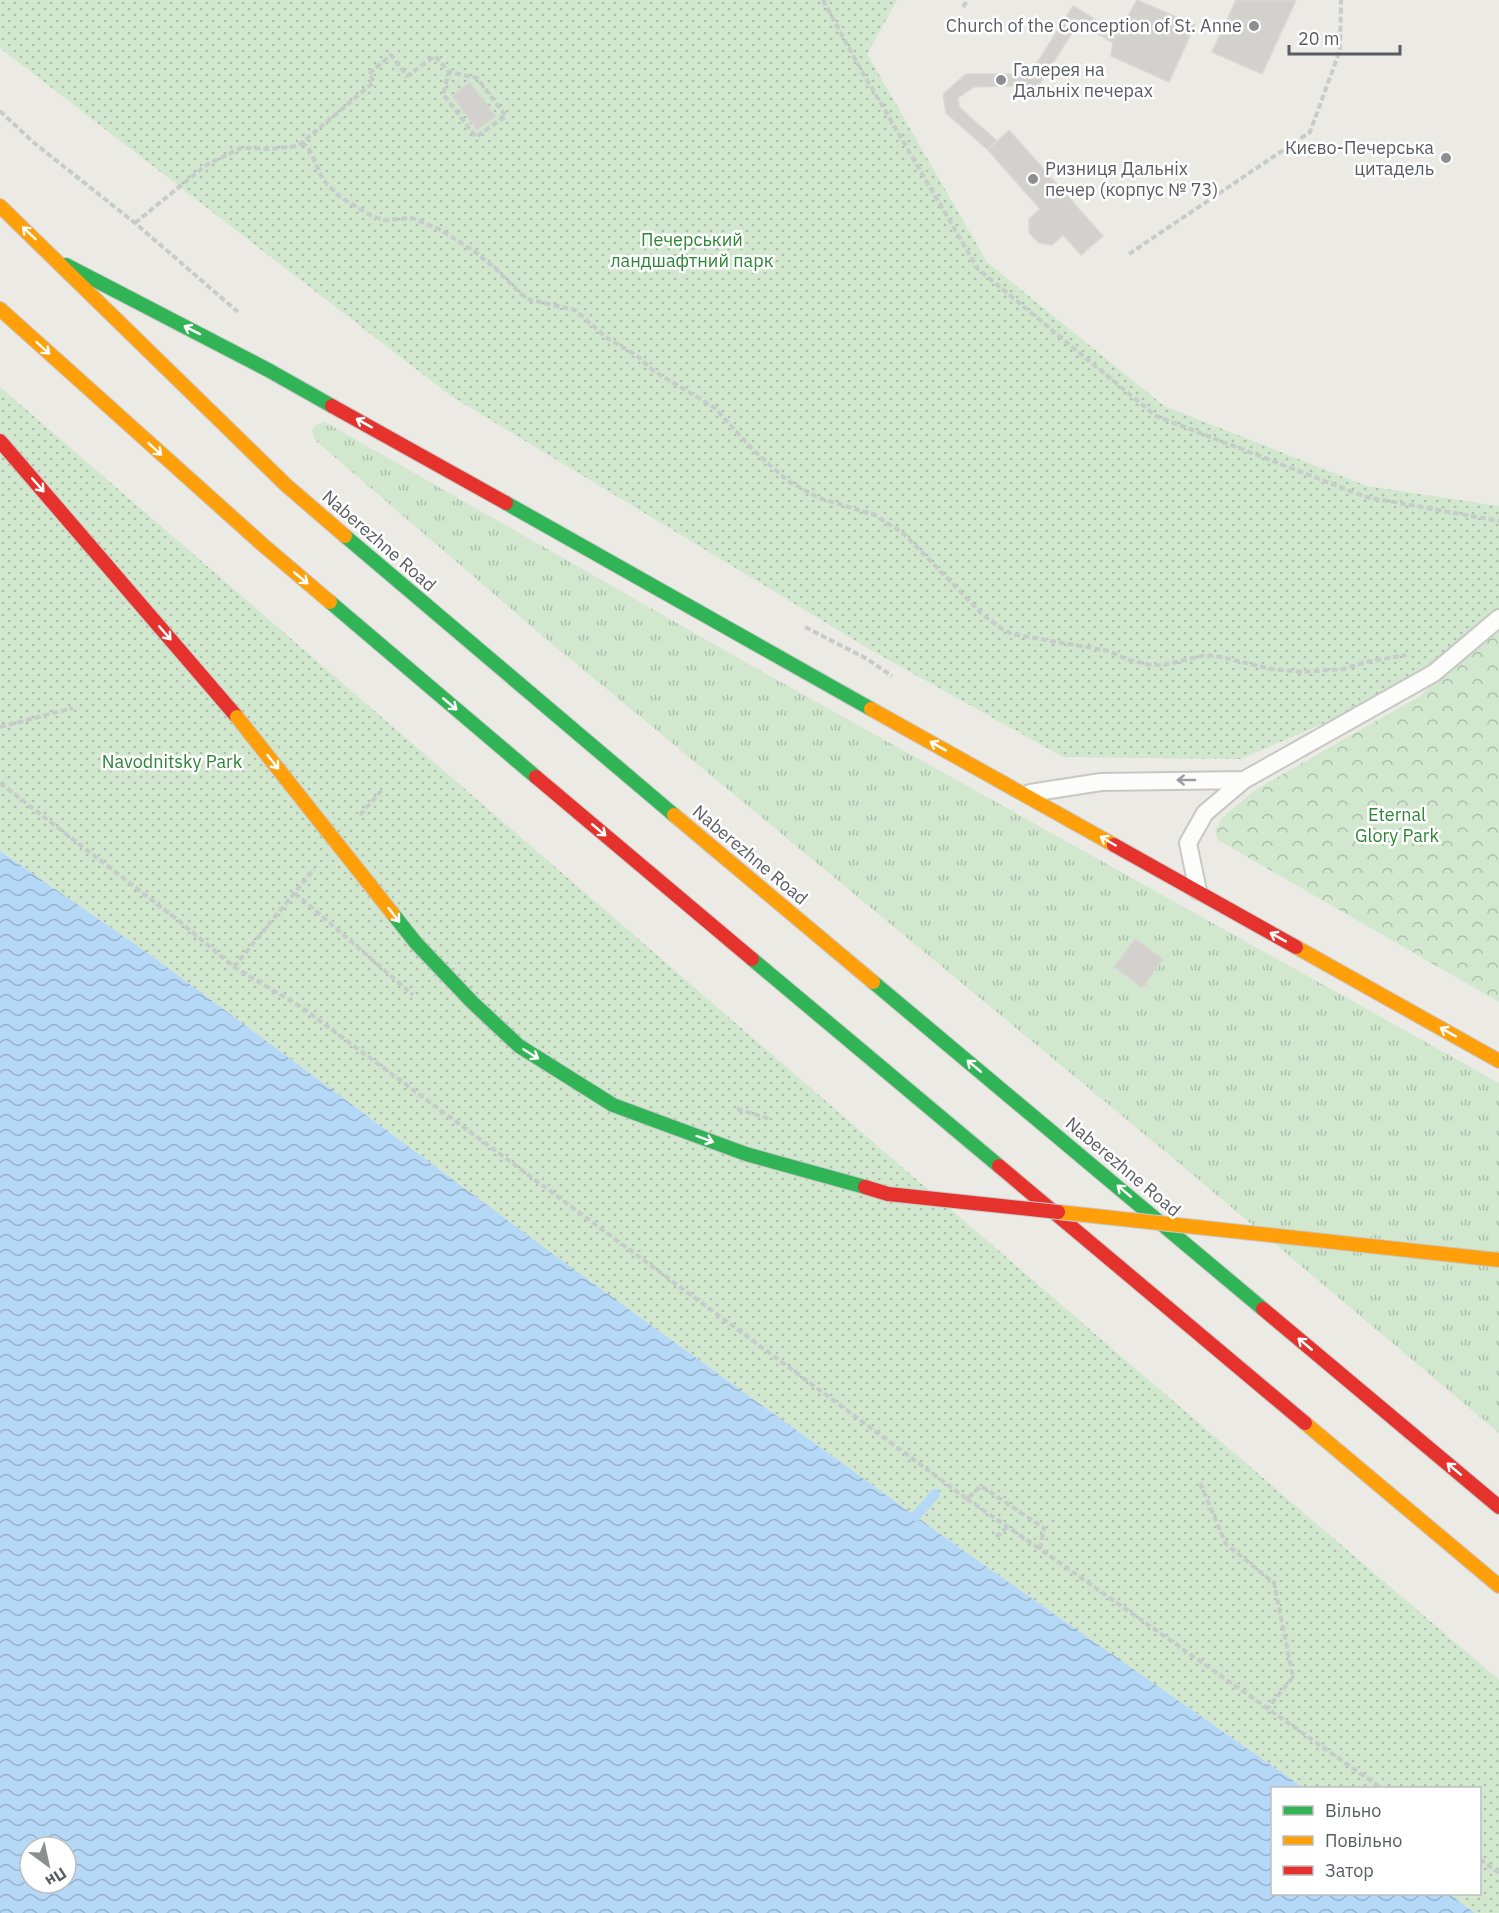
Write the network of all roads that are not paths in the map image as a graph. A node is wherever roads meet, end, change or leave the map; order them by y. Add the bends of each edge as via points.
1 (0, 206) edge
2 (57, 260) junction
3 (0, 309) edge
4 (0, 441) edge
5 (1499, 618) edge
6 (1244, 780) junction
7 (1026, 794) junction
8 (1198, 892) junction
9 (1499, 1061) edge
10 (1499, 1260) edge
11 (1499, 1507) edge
12 (1499, 1586) edge

2 -> 1 main road, Naberezhne Road
7 -> 2 main road via 281,376
11 -> 2 main road, Naberezhne Road via 286,485
3 -> 12 main road via 263,545
4 -> 10 main road, bridge via 237,717 416,943 519,1046 613,1105 746,1154 888,1194
5 - 6 lane via 1434,673
6 -> 7 lane via 1101,782
6 - 8 lane via 1205,813 1188,843
8 -> 7 main road
9 -> 8 main road

